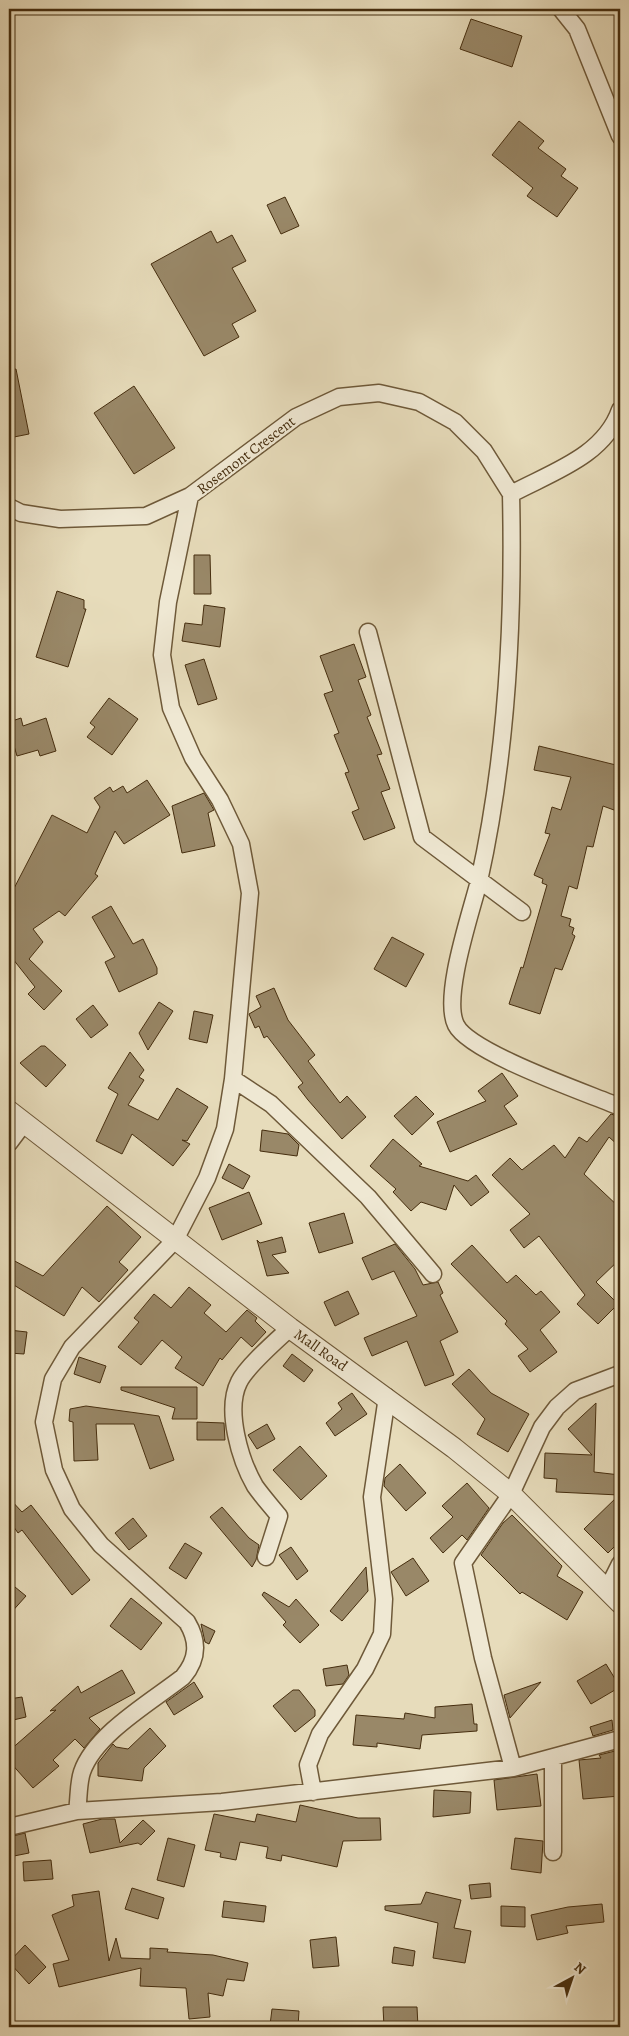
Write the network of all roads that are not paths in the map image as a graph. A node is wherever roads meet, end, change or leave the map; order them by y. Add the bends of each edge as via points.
1 (561, 9) edge
2 (620, 136) edge
3 (620, 410) edge
4 (511, 494) junction
5 (190, 496) junction
6 (9, 507) edge
7 (368, 632) dead end
8 (479, 880) junction
9 (522, 912) dead end
10 (233, 1079) junction
11 (620, 1107) edge
12 (16, 1117) edge
13 (9, 1143) edge
14 (175, 1240) junction
15 (433, 1274) dead end
16 (290, 1328) junction
17 (620, 1374) edge
18 (387, 1397) junction
19 (511, 1494) junction
20 (266, 1557) dead end
21 (620, 1564) edge
22 (614, 1596) edge
23 (620, 1739) edge
24 (553, 1758) junction
25 (513, 1768) junction
26 (313, 1792) junction
27 (77, 1811) junction
28 (9, 1827) edge
29 (553, 1852) dead end

1 - 2 street via 577,29
3 - 4 street via 615,424 602,442
4 - 5 street, Rosemont Crescent via 484,451 455,422 419,402 379,393 339,397 296,417
4 - 8 street via 513,562 504,710 493,808
5 - 6 street, Rosemont Crescent via 146,516 60,519 21,513
5 - 10 street via 168,602 162,656 170,708 192,758 220,800 240,844 250,892
7 - 8 street via 422,837
8 - 9 street
8 - 11 street via 452,987 456,1025 469,1039 498,1056
10 - 14 street via 225,1129 207,1178
10 - 15 street via 271,1104 368,1197
12 - 13 street
12 - 14 street, Mall Road
14 - 16 street, Mall Road
14 - 27 street via 72,1347 53,1379 44,1422 54,1470 72,1509 102,1545 187,1622 196,1644 191,1668 183,1677 102,1739 89,1755 81,1774
16 - 18 street, Mall Road
16 - 20 street via 239,1382 232,1416 240,1449 255,1486 279,1516
17 - 19 street via 576,1391 557,1407 542,1427
18 - 19 street, Mall Road
18 - 26 street via 372,1497 384,1598 382,1634 366,1669 320,1734 308,1765
19 - 22 street, Mall Road
19 - 25 street via 463,1563 483,1658
21 - 22 street
23 - 24 street
24 - 25 street
24 - 29 street
25 - 26 street
26 - 27 street via 222,1802
27 - 28 street

